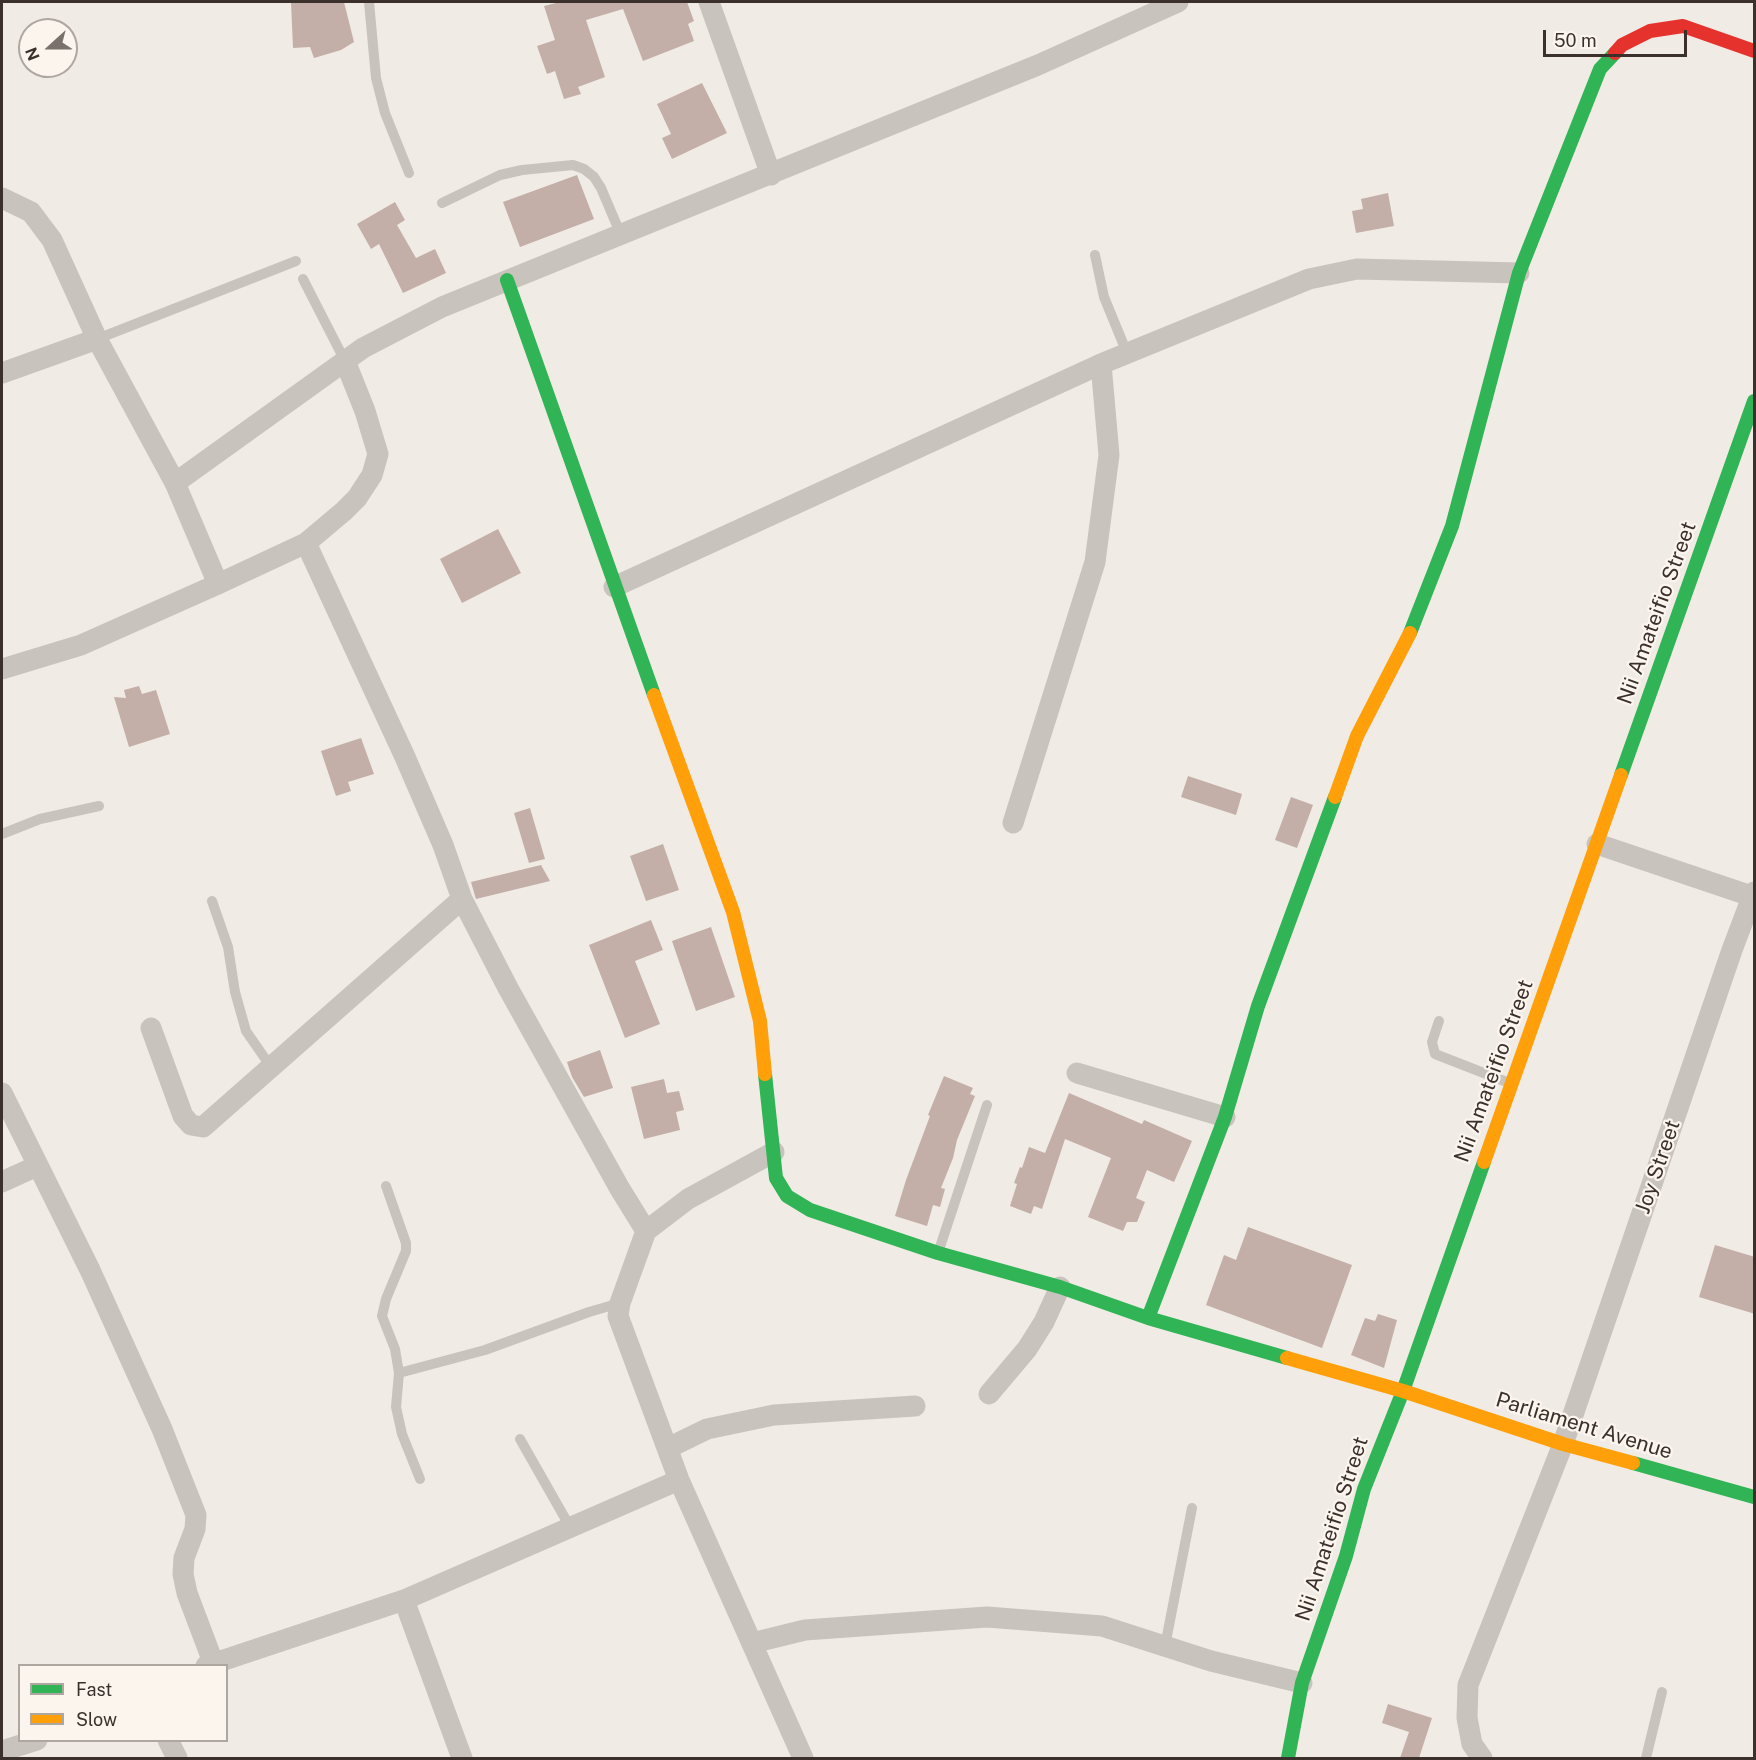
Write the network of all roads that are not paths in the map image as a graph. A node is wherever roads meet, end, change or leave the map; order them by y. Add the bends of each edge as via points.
1 (369, 2) edge
2 (709, 2) edge
3 (1178, 2) edge
4 (1755, 51) edge
5 (409, 173) dead end
6 (771, 175) junction
7 (2, 198) edge
8 (442, 203) dead end
9 (621, 235) junction
10 (1095, 255) dead end
11 (296, 261) dead end
12 (1519, 273) junction
13 (303, 279) dead end
14 (507, 280) junction
15 (97, 339) junction
16 (1127, 353) junction
17 (345, 361) junction
18 (1101, 363) junction
19 (2, 373) edge
20 (1755, 401) edge
21 (175, 483) junction
22 (306, 543) junction
23 (218, 584) junction
24 (614, 587) junction
25 (2, 669) edge
26 (99, 806) dead end
27 (1013, 823) dead end
28 (2, 834) edge
29 (1597, 844) junction
30 (1754, 895) edge
31 (462, 899) junction
32 (212, 901) dead end
33 (1439, 1021) dead end
34 (151, 1028) dead end
35 (271, 1067) junction
36 (1077, 1073) dead end
37 (1512, 1084) junction
38 (2, 1093) edge
39 (987, 1105) dead end
40 (1225, 1117) junction
41 (774, 1152) junction
42 (37, 1166) junction
43 (2, 1182) edge
44 (387, 1186) dead end
45 (646, 1231) junction
46 (938, 1253) junction
47 (1060, 1287) junction
48 (620, 1303) junction
49 (1148, 1318) junction
50 (399, 1373) junction
51 (1403, 1391) junction
52 (989, 1394) dead end
53 (915, 1406) dead end
54 (520, 1439) dead end
55 (1563, 1444) junction
56 (668, 1448) junction
57 (420, 1479) dead end
58 (679, 1480) junction
59 (1755, 1497) edge
60 (1192, 1508) dead end
61 (570, 1527) junction
62 (404, 1600) junction
63 (752, 1643) junction
64 (1165, 1646) junction
65 (210, 1664) edge
66 (1302, 1683) junction
67 (1662, 1692) dead end
68 (31, 1742) edge
69 (169, 1742) edge
70 (2, 1751) edge
71 (177, 1758) edge
72 (462, 1758) edge
73 (803, 1758) edge
74 (1288, 1758) edge
75 (1482, 1758) edge
76 (1646, 1758) edge

1 - 5 lane via 376,78
2 - 6 street
3 - 6 street via 1038,65
4 - 12 street via 1683,26 1650,31 1622,45 1600,69
6 - 9 street
7 - 15 street via 31,212 52,240
8 - 9 lane via 500,175 573,165 594,177
9 - 14 street
10 - 16 lane via 1104,297
11 - 15 lane
12 - 16 street via 1347,271 1309,279
12 - 40 street via 1452,526 1409,634 1357,736 1258,1006
13 - 17 lane
14 - 17 street via 442,307
14 - 24 street, Parliament Avenue
15 - 19 street
15 - 21 street
16 - 18 street
17 - 21 street
17 - 22 street via 378,454 372,475 357,498
18 - 24 street
18 - 27 street via 1109,455 1095,562
20 - 29 street, Nii Amateifio Street
21 - 23 street
22 - 23 street
22 - 31 street via 443,845
23 - 25 street via 81,645
24 - 41 street, Parliament Avenue via 733,912 760,1021
26 - 28 lane via 40,819
29 - 30 street
29 - 37 street, Nii Amateifio Street
30 - 55 street, Joy Street
31 - 35 street
31 - 45 street
32 - 35 lane via 228,947 246,1031
33 - 37 lane via 1432,1042 1435,1054
34 - 35 street via 183,1116 191,1125 203,1127 210,1122
36 - 40 street
37 - 51 street, Nii Amateifio Street
38 - 42 street
39 - 46 lane
40 - 49 street
41 - 45 street via 688,1199
41 - 46 street, Parliament Avenue via 776,1178 787,1196 810,1210
42 - 43 street
42 - 65 street via 90,1270 196,1515 183,1574
44 - 50 lane via 406,1243 404,1260 382,1307
45 - 48 street
46 - 47 street, Parliament Avenue
47 - 49 street, Parliament Avenue
47 - 52 street via 1027,1349
48 - 50 lane via 485,1350
48 - 56 street via 621,1327
49 - 51 street, Parliament Avenue
50 - 57 lane via 396,1407
51 - 55 street, Parliament Avenue
51 - 66 street, Nii Amateifio Street via 1364,1489 1346,1556
53 - 56 street via 774,1415 707,1429
54 - 61 lane
55 - 59 street, Parliament Avenue
55 - 75 street, Joy Street via 1468,1685 1467,1718 1472,1744
56 - 58 street
58 - 61 street
58 - 63 street
60 - 64 lane
61 - 62 street
62 - 65 street
62 - 72 street
63 - 64 street via 806,1630 987,1617 1102,1626
63 - 73 street
64 - 66 street
66 - 74 street, Nii Amateifio Street
67 - 76 lane
68 - 70 street
69 - 71 street

